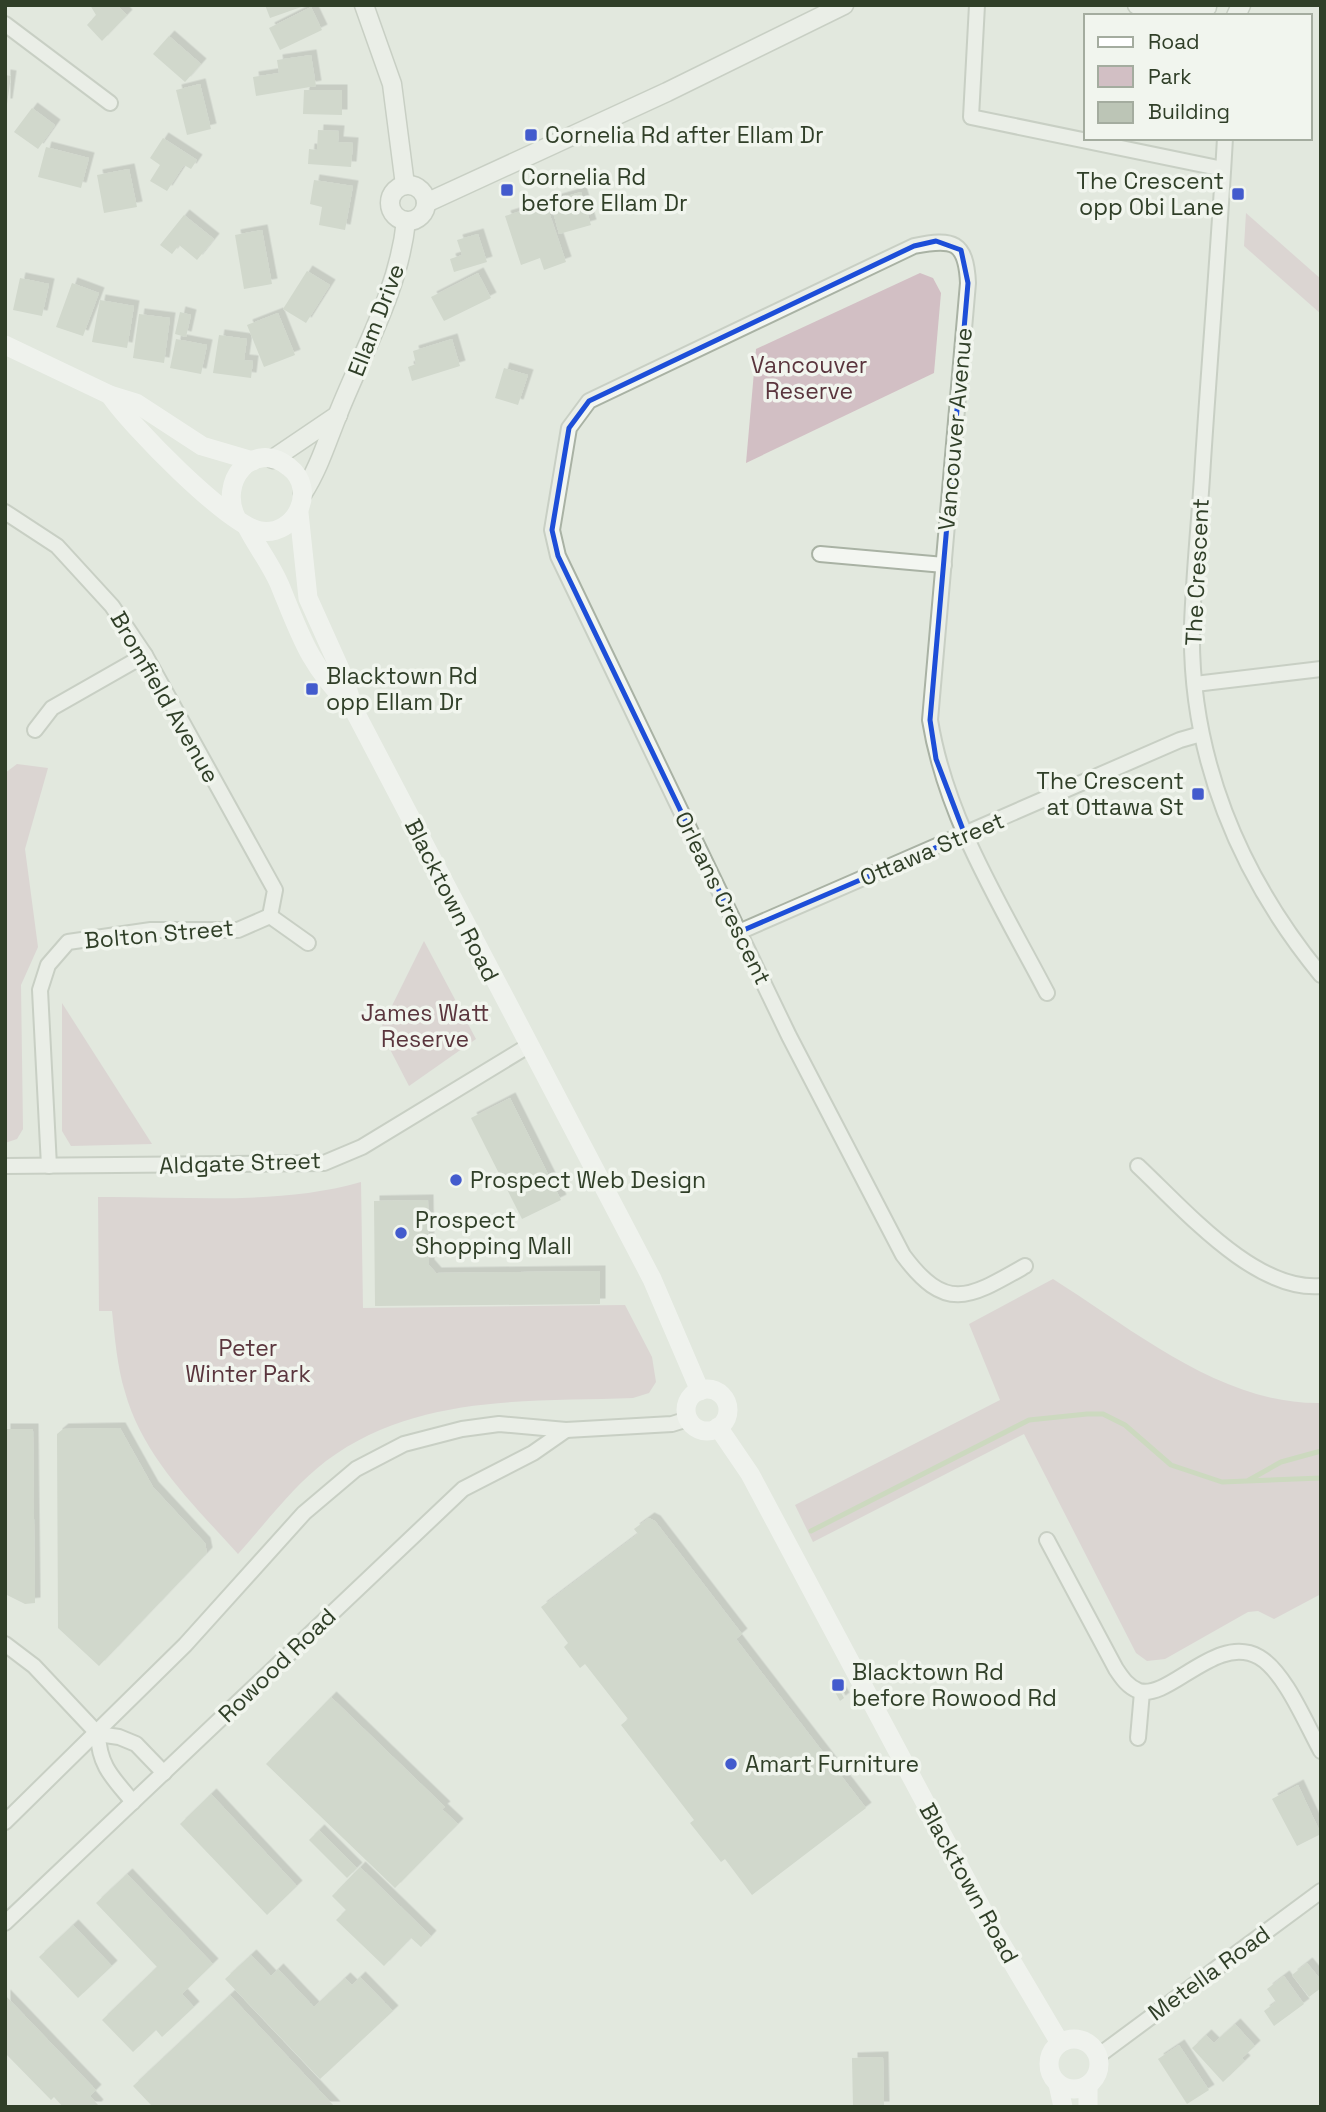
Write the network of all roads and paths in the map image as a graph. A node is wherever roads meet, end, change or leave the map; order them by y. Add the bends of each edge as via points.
1 (364, 5) edge
2 (844, 5) edge
3 (977, 5) edge
4 (1137, 5) edge
5 (1208, 9) edge
6 (5, 24) edge
7 (110, 103) dead end
8 (1225, 140) edge
9 (1223, 169) junction
10 (405, 185) junction
11 (426, 203) junction
12 (406, 222) junction
13 (5, 345) edge
14 (110, 395) junction
15 (589, 401) joint
16 (338, 415) junction
17 (273, 459) junction
18 (253, 461) junction
19 (303, 493) junction
20 (5, 512) edge
21 (299, 513) junction
22 (242, 523) junction
23 (820, 554) dead end
24 (944, 565) junction
25 (145, 655) junction
26 (1321, 669) edge
27 (1195, 684) junction
28 (354, 710) junction
29 (35, 730) dead end
30 (1201, 734) junction
31 (965, 835) junction
32 (271, 916) junction
33 (739, 932) junction
34 (307, 943) dead end
35 (1321, 975) edge
36 (1047, 993) dead end
37 (528, 1046) junction
38 (5, 1166) edge
39 (49, 1166) junction
40 (1138, 1166) dead end
41 (1025, 1266) dead end
42 (1321, 1286) edge
43 (700, 1391) junction
44 (688, 1419) junction
45 (718, 1427) junction
46 (566, 1430) junction
47 (1047, 1540) dead end
48 (5, 1644) edge
49 (1142, 1692) junction
50 (98, 1734) junction
51 (1138, 1738) dead end
52 (1321, 1751) edge
53 (164, 1773) junction
54 (134, 1801) junction
55 (5, 1822) edge
56 (1321, 1891) edge
57 (5, 1923) edge
58 (1059, 2043) junction
59 (1098, 2056) junction
60 (1058, 2084) junction
61 (1088, 2085) junction
62 (1062, 2107) edge
63 (1088, 2107) edge

1 - 10 street via 392,84
2 - 11 street
3 - 9 street via 971,117
4 - 5 street
6 - 7 street
8 - 9 street, The Crescent
9 - 27 street, The Crescent via 1192,625
10 - 11 street via 420,189
10 - 12 street via 395,189 389,206
11 - 12 street via 422,214
12 - 16 street, Ellam Drive via 391,285
13 - 14 main road, Blacktown Road
14 - 18 main road, Blacktown Road via 136,403 202,446
14 - 22 main road, Blacktown Road via 123,415
15 - 24 street, Vancouver Avenue via 914,246 950,242 967,262 968,283
15 - 33 street, Orleans Crescent via 569,428 552,530 558,556
16 - 17 street
16 - 19 street, Ellam Drive
17 - 18 main road
17 - 19 main road via 291,468
18 - 22 main road via 230,486 229,498
19 - 21 main road
20 - 25 street, Bromfield Avenue via 57,546 81,569
21 - 22 main road via 270,532
21 - 28 main road, Blacktown Road via 306,592
22 - 28 main road, Blacktown Road via 281,587 308,653 326,682
23 - 24 street
24 - 31 street, Vancouver Avenue via 930,720 947,797
25 - 29 street via 52,708
25 - 32 street, Bromfield Avenue via 275,890
26 - 27 street
27 - 30 street, The Crescent
28 - 37 main road, Blacktown Road
30 - 31 street, Ottawa Street
30 - 35 street, The Crescent via 1220,802 1254,880 1291,939
31 - 33 street, Ottawa Street
31 - 36 street, Vancouver Avenue
32 - 34 street
32 - 39 street, Bolton Street via 238,930 151,930 68,942 48,965 40,990
33 - 41 street, Orleans Crescent via 902,1255 919,1277 939,1292 965,1296
37 - 39 street, Aldgate Street via 362,1147 324,1163
37 - 43 main road, Blacktown Road via 652,1279
38 - 39 street, Aldgate Street
40 - 42 street via 1252,1269 1301,1288
43 - 44 main road via 686,1406
43 - 45 main road via 713,1390 724,1398 726,1417
44 - 45 main road via 698,1429
44 - 46 street via 645,1427
45 - 58 main road, Blacktown Road via 750,1474 986,1916
46 - 50 street via 499,1424 462,1429 404,1444 356,1469 304,1513 185,1646
46 - 53 street, Rowood Road via 533,1453 463,1489
47 - 49 street via 1116,1670 1128,1685
48 - 50 street via 34,1665
49 - 51 street
49 - 52 street via 1222,1655 1238,1652 1258,1657 1278,1674
50 - 53 street via 136,1744
50 - 54 street via 99,1754 108,1772
50 - 55 street
53 - 54 street, Rowood Road
54 - 57 street, Rowood Road
56 - 59 street, Metella Road
58 - 59 main road via 1082,2040
58 - 60 main road via 1048,2063
59 - 61 main road via 1098,2072
60 - 61 main road via 1073,2090
60 - 62 main road
61 - 63 main road

